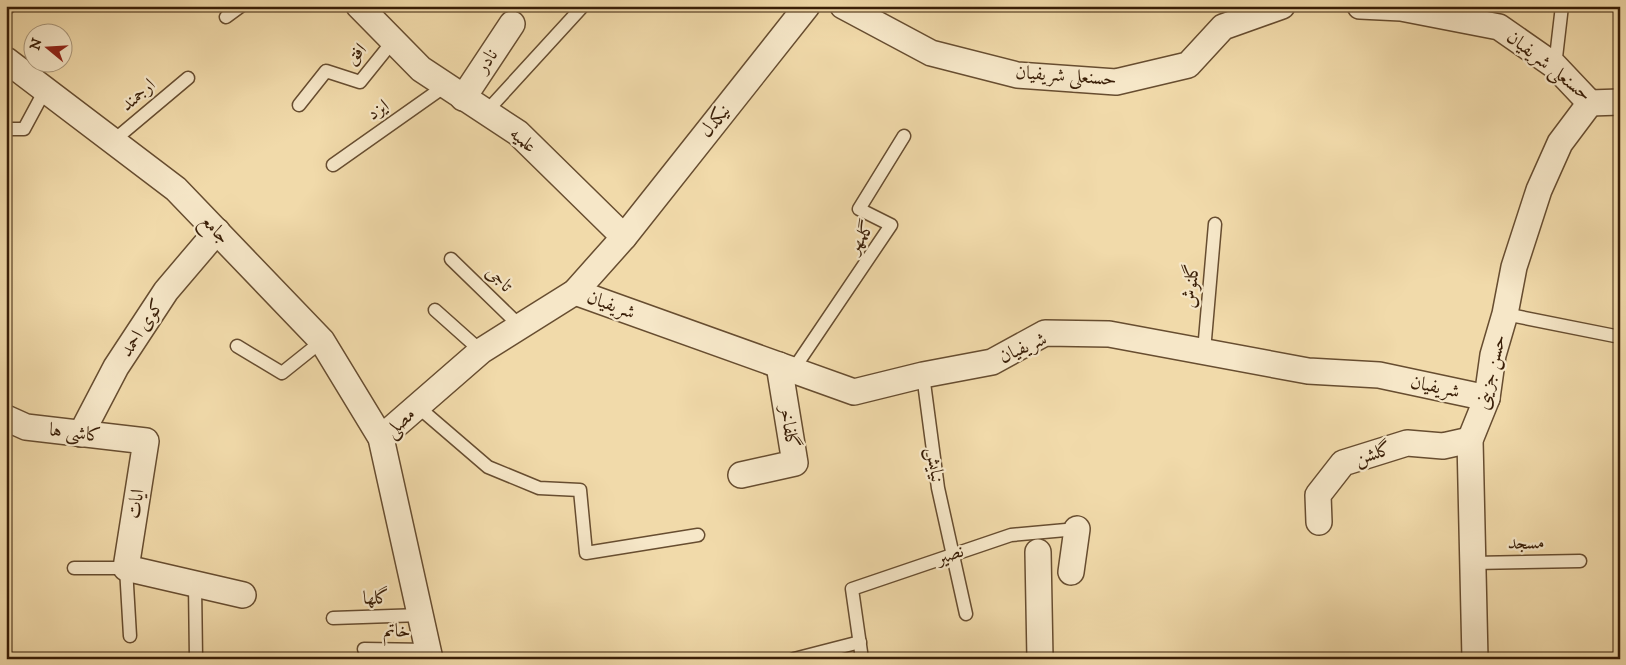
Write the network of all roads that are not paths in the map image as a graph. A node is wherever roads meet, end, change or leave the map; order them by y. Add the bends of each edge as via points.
1 (10, 6) edge
2 (240, 6) edge
3 (359, 6) edge
4 (583, 6) edge
5 (807, 6) edge
6 (842, 6) edge
7 (1282, 6) edge
8 (1360, 6) edge
9 (1372, 6) edge
10 (1562, 6) edge
11 (6, 9) edge
12 (1465, 13) edge
13 (226, 17) dead end
14 (512, 24) dead end
15 (393, 41) junction
16 (6, 60) edge
17 (1555, 66) junction
18 (188, 78) dead end
19 (45, 90) junction
20 (454, 92) junction
21 (1620, 102) edge
22 (1590, 103) junction
23 (298, 105) dead end
24 (486, 112) junction
25 (6, 129) edge
26 (904, 136) dead end
27 (113, 141) junction
28 (333, 164) dead end
29 (1215, 224) dead end
30 (217, 232) junction
31 (624, 237) junction
32 (451, 259) dead end
33 (574, 292) junction
34 (435, 310) dead end
35 (1505, 314) junction
36 (520, 326) junction
37 (1620, 337) edge
38 (322, 341) junction
39 (237, 346) dead end
40 (481, 351) junction
41 (1204, 351) junction
42 (786, 368) junction
43 (924, 375) junction
44 (1487, 398) junction
45 (418, 406) junction
46 (6, 418) edge
47 (81, 434) junction
48 (381, 438) junction
49 (1470, 440) junction
50 (146, 441) joint
51 (741, 475) dead end
52 (1319, 522) dead end
53 (1077, 529) joint
54 (698, 535) dead end
55 (1038, 552) dead end
56 (953, 554) junction
57 (1580, 561) dead end
58 (1473, 563) junction
59 (74, 568) dead end
60 (126, 568) junction
61 (1072, 572) dead end
62 (195, 584) junction
63 (243, 595) dead end
64 (966, 614) dead end
65 (421, 615) junction
66 (333, 618) dead end
67 (130, 636) dead end
68 (860, 642) junction
69 (364, 650) dead end
70 (429, 654) edge
71 (196, 659) edge
72 (794, 659) edge
73 (862, 659) edge
74 (1040, 659) edge
75 (1475, 659) edge

1 - 11 lane
2 - 13 lane
3 - 15 street, علمیه
4 - 24 lane
5 - 31 street, نیکدل
6 - 7 street, حسنعلی شریفیان via 931,53 1017,75 1116,82 1188,66 1223,27
8 - 9 street, حسنعلی شریفیان
9 - 12 street, حسنعلی شریفیان
10 - 17 lane
12 - 17 street, حسنعلی شریفیان via 1499,27
14 - 20 street, نادر
15 - 20 street, علمیه via 421,69
15 - 23 lane, افق via 360,82 326,70
16 - 19 street, جامع
17 - 22 street, حسنعلی شریفیان
18 - 27 lane, ارجمند
19 - 25 lane via 24,128
19 - 27 street, جامع
20 - 24 street, علمیه
20 - 28 lane, ایزد
21 - 22 street, حسنعلی شریفیان
22 - 35 street, حسن جزینی via 1560,143 1539,190 1514,267
24 - 31 street, علمیه via 518,133
26 - 42 lane, گلمهر via 859,209 892,225
27 - 30 street, جامع via 176,189
29 - 41 lane, گلنوش
30 - 38 street, جامع
30 - 47 street, کوی احمد via 166,291 116,367
31 - 33 street
32 - 36 lane, تاجی
33 - 36 street, مصلی
33 - 42 street, شریفیان
34 - 40 lane
35 - 37 lane
35 - 44 street, حسن جزینی via 1493,354
36 - 40 street, مصلی
38 - 39 lane via 282,373
38 - 48 street, جامع
40 - 45 street, مصلی
41 - 43 street, شریفیان via 1109,334 1045,334 992,362
41 - 44 street, شریفیان via 1308,371 1379,375
42 - 43 street, شریفیان via 854,392
42 - 51 street, گلفاخر via 795,463
43 - 56 lane, نیایش via 938,488
44 - 49 street, حسن جزینی
45 - 48 street, مصلی
45 - 54 lane via 488,466 539,488 580,490 586,553
46 - 47 street, کاشی ها via 26,427
47 - 50 street, کاشی ها
48 - 65 street, مصلی
49 - 52 street, گلشن via 1443,446 1407,443 1342,463 1318,495
49 - 58 street, حسن جزینی
50 - 60 street, ایات
53 - 56 lane, نصیر via 1011,534
53 - 61 street, نصیر
55 - 74 street
56 - 64 lane, نیایش
56 - 68 lane, نصیر via 852,589
57 - 58 lane, مسجد
58 - 75 street, حسن جزینی
59 - 60 lane
60 - 62 street
60 - 67 lane, ایات
62 - 63 street
62 - 71 lane
65 - 66 lane, گلها
65 - 70 street, مصلی
68 - 72 lane
68 - 73 lane, نصیر
69 - 70 lane, خاتم

